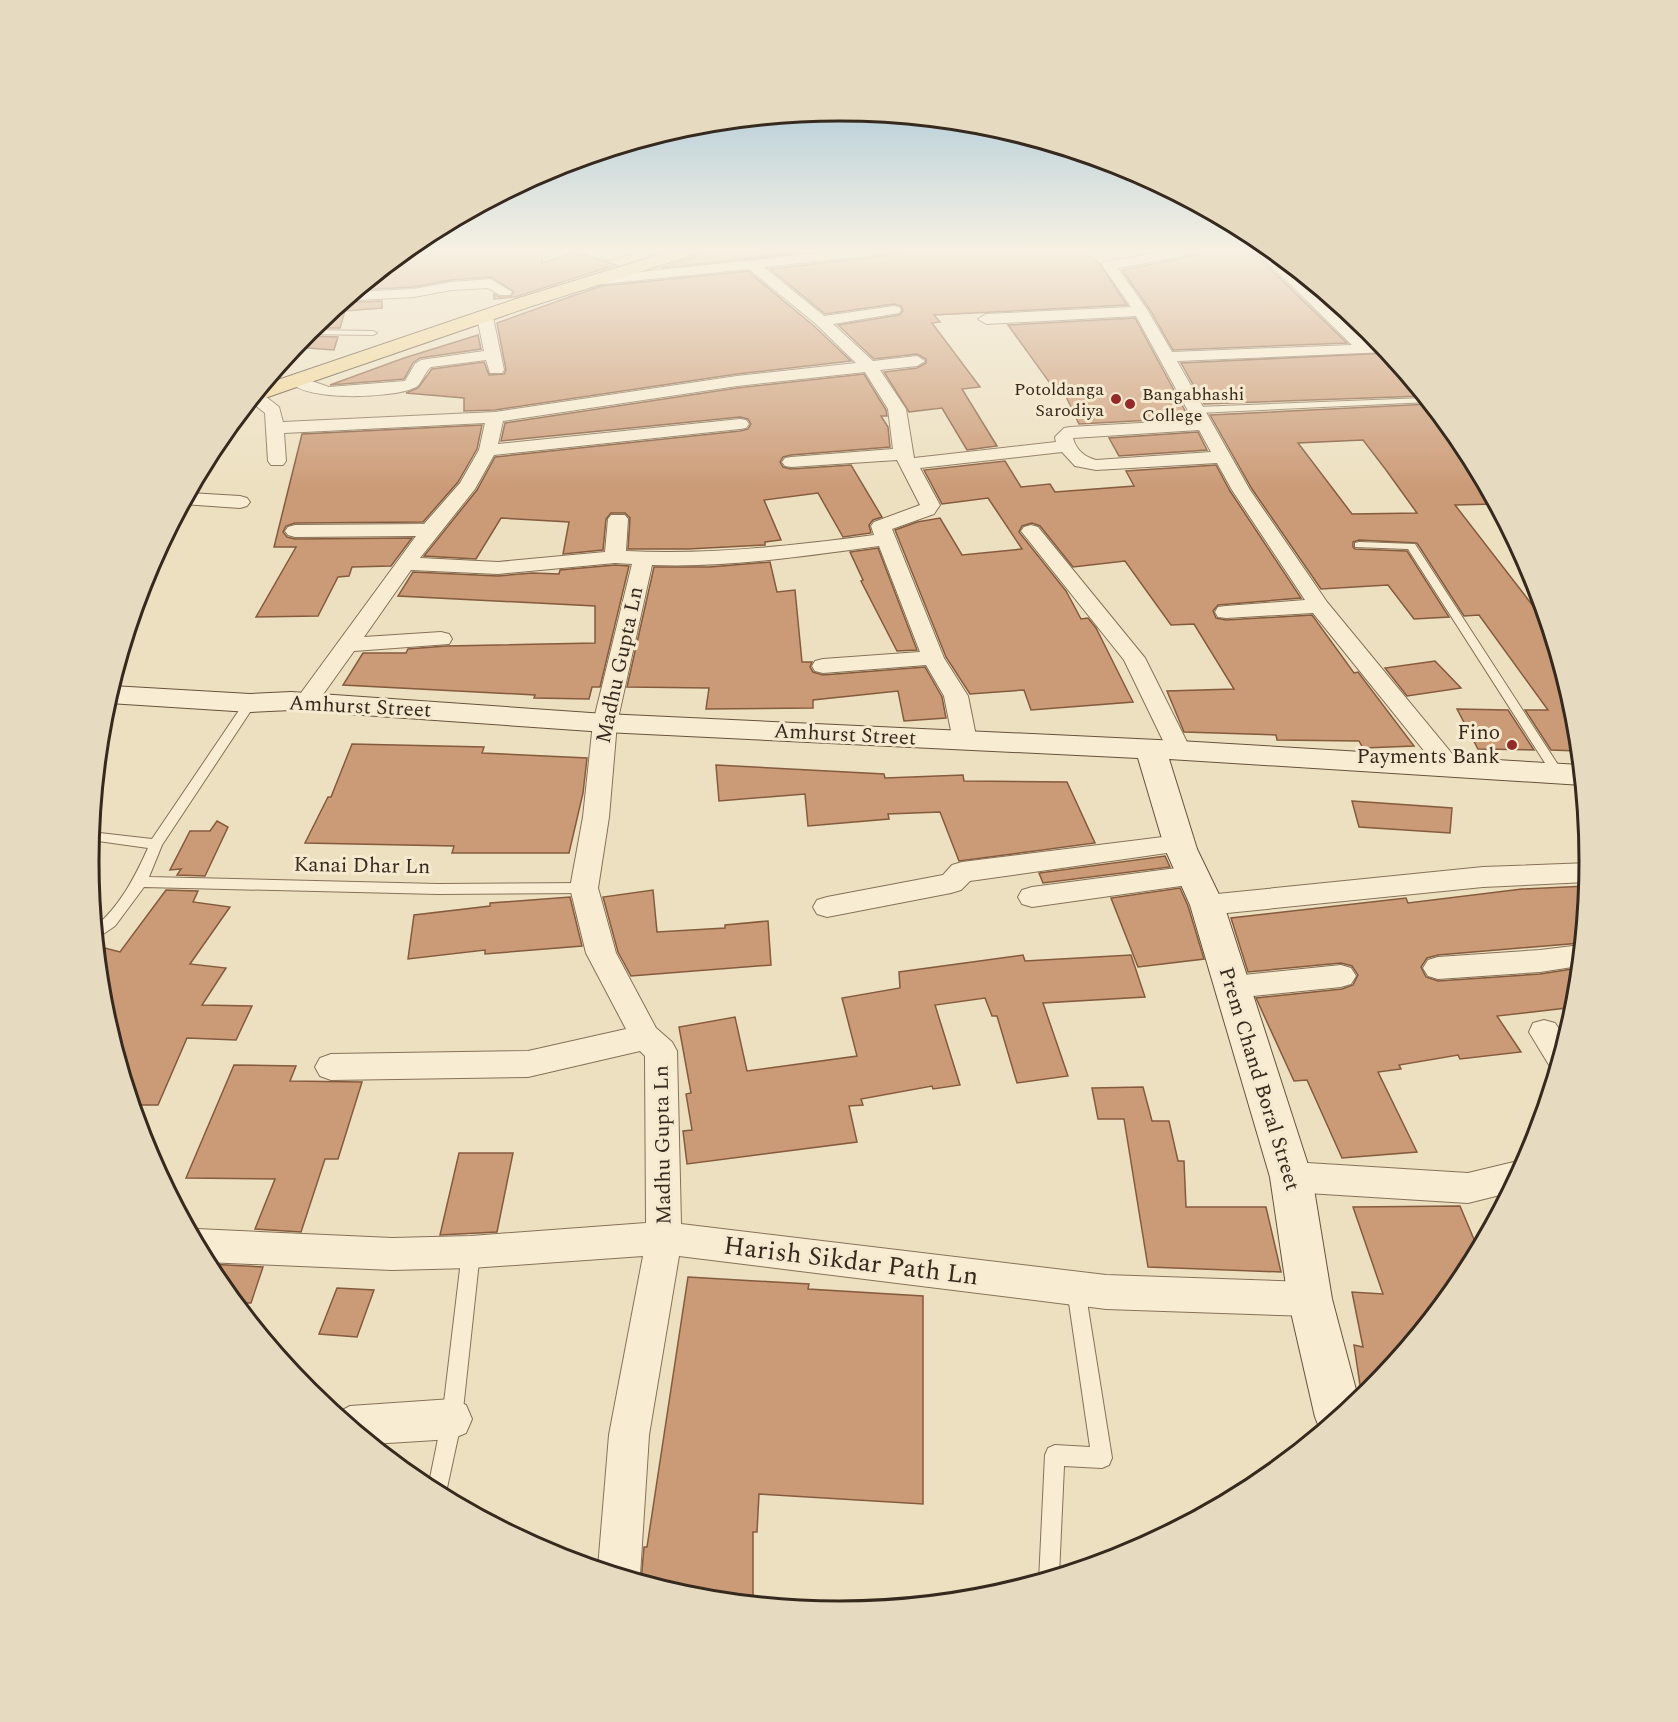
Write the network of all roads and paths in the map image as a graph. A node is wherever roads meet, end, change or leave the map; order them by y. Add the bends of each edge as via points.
1 (418, 330) edge
2 (488, 330) edge
3 (831, 330) edge
4 (1152, 330) edge
5 (1346, 330) edge
6 (322, 332) edge
7 (373, 333) junction
8 (400, 334) junction
9 (1365, 348) junction
10 (1371, 348) edge
11 (1167, 357) junction
12 (917, 361) dead end
13 (293, 363) edge
14 (427, 363) junction
15 (869, 366) junction
16 (297, 381) junction
17 (268, 391) edge
18 (260, 401) edge
19 (1418, 401) edge
20 (598, 403) junction
21 (495, 417) junction
22 (1201, 418) junction
23 (740, 424) dead end
24 (275, 428) junction
25 (614, 438) junction
26 (1066, 446) junction
27 (488, 450) junction
28 (1223, 457) junction
29 (906, 459) junction
30 (277, 461) dead end
31 (791, 462) dead end
32 (193, 499) edge
33 (240, 502) dead end
34 (618, 519) dead end
35 (430, 530) junction
36 (295, 531) dead end
37 (1031, 531) dead end
38 (886, 539) junction
39 (1359, 544) dead end
40 (615, 557) junction
41 (643, 559) junction
42 (406, 564) junction
43 (1319, 606) junction
44 (1226, 612) dead end
45 (441, 639) dead end
46 (347, 645) junction
47 (933, 658) junction
48 (823, 666) dead end
49 (118, 696) edge
50 (306, 702) junction
51 (250, 703) junction
52 (605, 723) junction
53 (964, 741) junction
54 (1165, 749) junction
55 (1451, 767) junction
56 (1569, 774) edge
57 (100, 837) edge
58 (156, 844) junction
59 (1579, 872) edge
60 (1193, 875) junction
61 (140, 882) junction
62 (584, 888) junction
63 (1032, 897) dead end
64 (827, 907) dead end
65 (103, 928) edge
66 (1573, 956) edge
67 (1437, 968) dead end
68 (1341, 976) dead end
69 (1234, 987) junction
70 (645, 1038) junction
71 (331, 1067) dead end
72 (1292, 1177) junction
73 (1507, 1179) edge
74 (664, 1238) junction
75 (207, 1245) edge
76 (471, 1252) junction
77 (1076, 1289) junction
78 (1310, 1299) junction
79 (1337, 1408) edge
80 (452, 1419) junction
81 (361, 1425) edge
82 (439, 1483) edge
83 (620, 1568) edge
84 (1048, 1571) edge

1 - 8 main road
2 - 14 street via 495,362
3 - 15 street
4 - 11 street
5 - 9 street
6 - 7 lane
7 - 8 main road
7 - 13 main road
8 - 14 street
8 - 16 main road
9 - 10 street
9 - 11 street
11 - 22 street
12 - 15 street
14 - 16 street via 420,367 411,384 400,387 329,392
15 - 20 street
15 - 29 street via 897,409
16 - 17 main road
18 - 24 street via 273,411
19 - 22 lane
20 - 21 street
20 - 25 street
21 - 24 street
21 - 27 street
22 - 26 street via 1070,432 1064,437
22 - 28 street
23 - 25 street
24 - 30 street
25 - 27 street
26 - 28 street via 1081,462 1096,465
26 - 29 street
27 - 35 street via 468,485
28 - 43 street
29 - 31 street
29 - 38 street via 930,505 927,510 881,526
32 - 33 street
34 - 40 street
35 - 36 street
35 - 42 street
37 - 54 street via 1134,658
38 - 41 street via 683,560
38 - 47 street
39 - 56 lane via 1411,546
40 - 41 street
40 - 42 street via 498,568
41 - 52 street, Madhu Gupta Ln
42 - 46 street
43 - 44 street
43 - 55 street
45 - 46 street
46 - 50 street
47 - 48 street
47 - 53 street via 956,696
49 - 51 main road, Amhurst Street
50 - 51 main road, Amhurst Street
50 - 52 main road, Amhurst Street
51 - 58 lane
52 - 53 main road, Amhurst Street
52 - 62 street, Madhu Gupta Ln
53 - 54 main road, Amhurst Street
54 - 55 main road, Amhurst Street
54 - 60 main road, Prem Chand Boral Street
55 - 56 main road, Amhurst Street
57 - 58 lane
58 - 61 lane
59 - 60 street
60 - 63 street
60 - 64 street via 962,872 951,883
60 - 69 main road, Prem Chand Boral Street
61 - 62 lane, Kanai Dhar Ln
61 - 65 lane
62 - 70 street, Madhu Gupta Ln via 601,953
66 - 67 street
68 - 69 street
69 - 72 main road, Prem Chand Boral Street
70 - 71 street via 528,1064
70 - 74 street, Madhu Gupta Ln via 661,1051
72 - 73 street via 1468,1188
72 - 78 main road, Prem Chand Boral Street
74 - 76 street, Harish Sikdar Path Ln
74 - 77 street, Harish Sikdar Path Ln
74 - 83 street, Madhu Gupta Ln via 629,1434
75 - 76 street, Harish Sikdar Path Ln via 392,1254
76 - 80 lane
77 - 78 street, Harish Sikdar Path Ln
77 - 84 lane via 1102,1458 1054,1455
78 - 79 main road, Prem Chand Boral Street
80 - 81 street
80 - 82 lane

